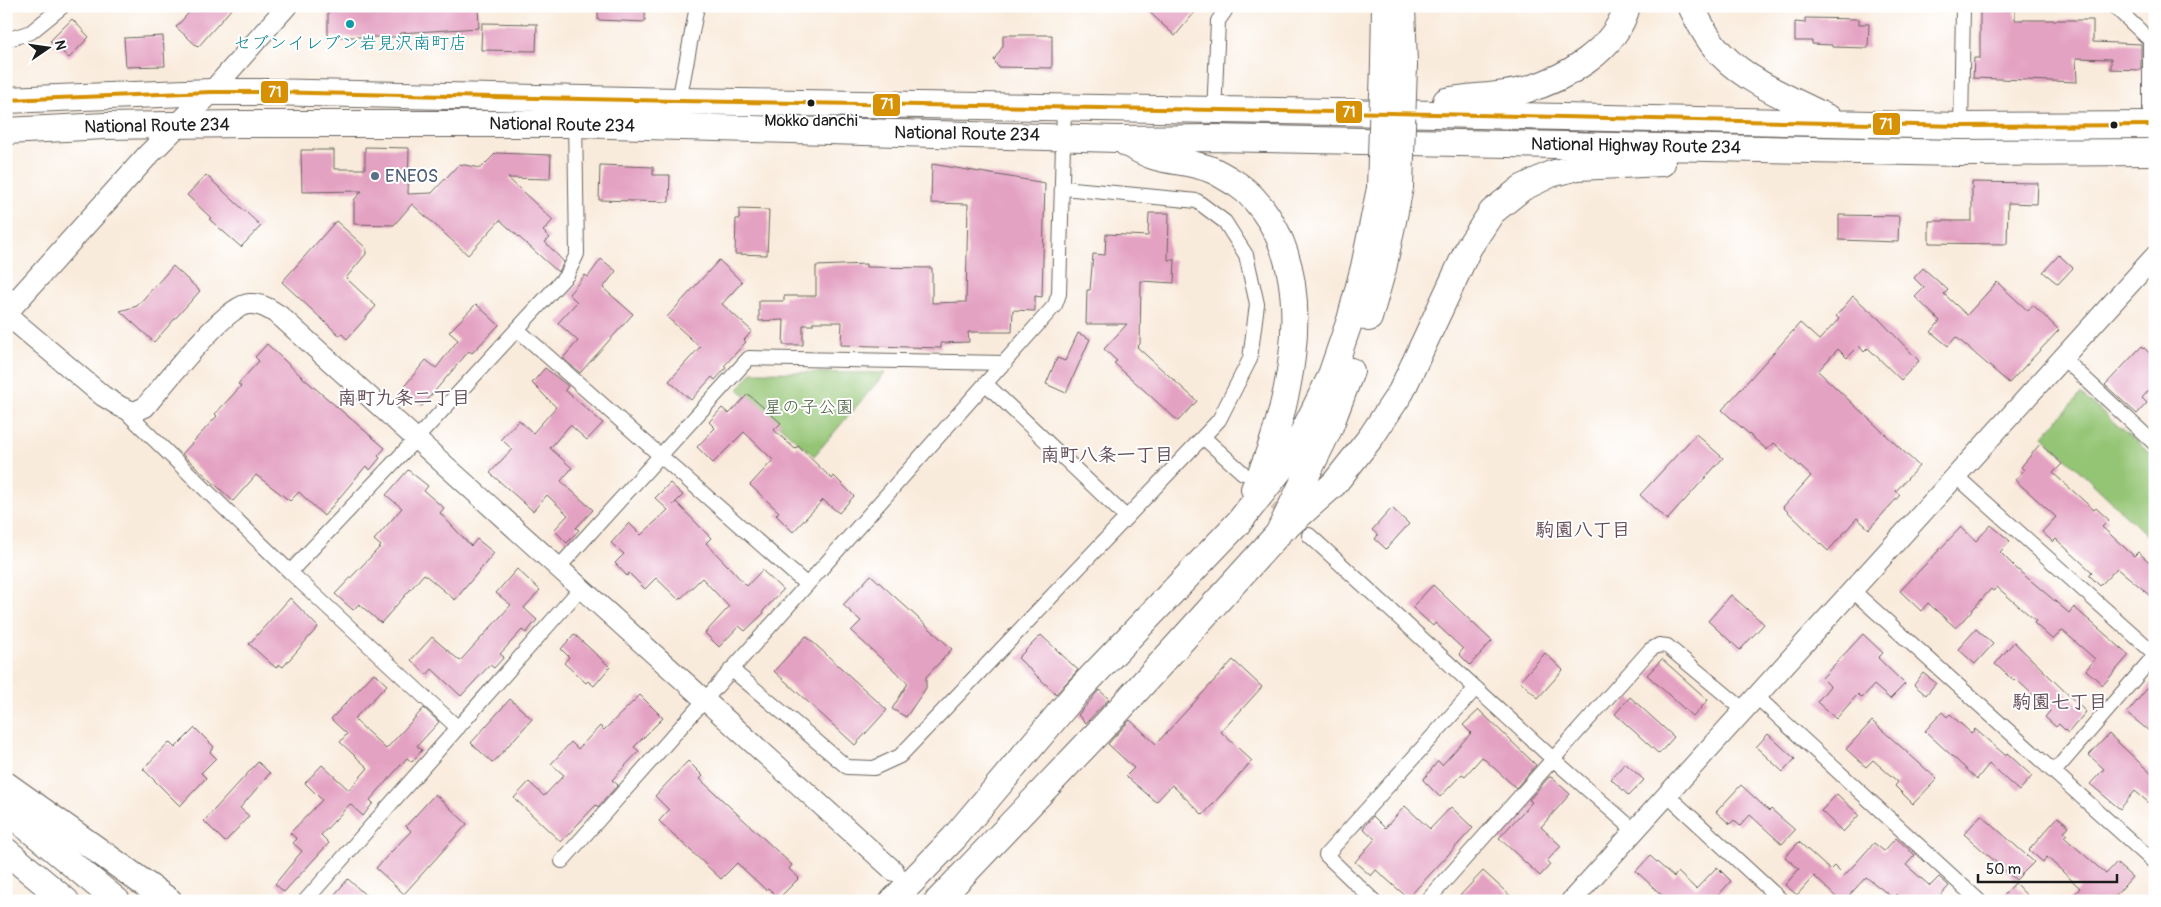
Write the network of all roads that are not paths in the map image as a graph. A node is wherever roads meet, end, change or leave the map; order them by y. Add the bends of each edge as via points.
1 (63, 6) edge
2 (698, 6) edge
3 (1385, 6) edge
4 (1402, 6) edge
5 (1627, 6) edge
6 (1691, 6) edge
7 (1963, 6) edge
8 (2114, 6) edge
9 (1224, 8) edge
10 (277, 10) edge
11 (6, 40) edge
12 (1394, 64) junction
13 (211, 92) junction
14 (577, 98) junction
15 (6, 100) edge
16 (679, 101) junction
17 (1064, 106) junction
18 (1215, 110) junction
19 (1391, 113) junction
20 (1835, 122) junction
21 (179, 124) junction
22 (575, 124) junction
23 (2152, 124) edge
24 (1961, 126) junction
25 (677, 128) junction
26 (6, 131) edge
27 (1064, 137) junction
28 (1118, 138) junction
29 (1214, 138) junction
30 (1777, 149) junction
31 (2155, 152) edge
32 (1960, 153) junction
33 (1390, 187) junction
34 (1063, 188) junction
35 (2155, 256) edge
36 (6, 313) edge
37 (518, 330) junction
38 (2063, 358) junction
39 (1005, 363) junction
40 (986, 384) junction
41 (121, 407) junction
42 (1203, 436) junction
43 (416, 439) junction
44 (2155, 444) edge
45 (660, 457) junction
46 (1243, 473) dead end
47 (1956, 476) junction
48 (1126, 517) junction
49 (1239, 522) junction
50 (1278, 534) junction
51 (1309, 535) tunnel mouth
52 (559, 567) junction
53 (290, 572) junction
54 (807, 585) junction
55 (581, 588) junction
56 (1852, 590) junction
57 (2153, 648) edge
58 (731, 669) junction
59 (1476, 688) junction
60 (704, 700) junction
61 (1750, 703) junction
62 (458, 728) junction
63 (1554, 759) junction
64 (2054, 772) junction
65 (6, 785) edge
66 (1667, 795) junction
67 (6, 810) edge
68 (1635, 831) junction
69 (6, 851) edge
70 (562, 861) dead end
71 (2155, 864) edge
72 (894, 872) tunnel mouth
73 (1579, 898) edge
74 (66, 901) edge
75 (117, 901) edge
76 (169, 901) edge
77 (305, 901) edge
78 (893, 901) edge
79 (938, 901) edge
80 (1374, 901) edge
81 (1427, 901) edge
82 (1782, 901) edge
83 (1979, 901) edge

1 - 11 street via 31,32
2 - 16 street
3 - 12 highway
4 - 12 highway
5 - 19 highway via 1608,42 1585,63 1554,80 1524,90 1457,99
6 - 20 highway via 1698,22 1721,54 1754,81
7 - 24 street
8 - 23 street via 2150,40
9 - 18 street via 1218,21
10 - 13 street
12 - 33 highway, bridge
13 - 14 highway, National Highway Route 234
13 - 15 highway, National Highway Route 234
13 - 21 main road
14 - 16 highway, National Highway Route 234
14 - 22 street
16 - 17 highway, National Highway Route 234
16 - 25 street
17 - 18 highway, National Highway Route 234
17 - 27 street
18 - 19 highway, National Highway Route 234
18 - 29 street
19 - 20 highway, National Highway Route 234
20 - 24 highway, National Highway Route 234
21 - 22 highway, National Route 234
21 - 26 highway, National Route 234
21 - 36 main road
22 - 25 highway, National Route 234
22 - 37 street via 577,254 566,275
23 - 24 highway, National Highway Route 234
24 - 32 street
25 - 27 highway, National Route 234
27 - 28 highway, National Route 234
27 - 34 street
28 - 29 highway, National Highway Route 234
28 - 49 highway via 1152,156 1212,170 1240,186 1262,209 1279,236 1293,298 1294,338 1289,376 1262,470
29 - 30 highway, National Highway Route 234
30 - 32 highway, National Highway Route 234
30 - 50 highway via 1670,162 1578,167 1551,174 1522,188 1492,212 1469,247 1401,392 1372,437 1334,484
31 - 32 highway, National Highway Route 234
33 - 49 highway via 1330,378 1292,453
33 - 50 highway via 1383,269 1361,345 1328,429
34 - 39 street via 1055,305
34 - 42 street via 1197,201 1225,222 1246,255 1257,304 1250,359 1219,420
35 - 38 street
36 - 41 street
37 - 43 street
37 - 45 street
38 - 44 street
38 - 47 street
39 - 40 street
39 - 45 street via 749,358
40 - 48 street
40 - 54 street
41 - 43 street via 134,412 145,407 216,326 238,306 250,303 265,306 280,316
41 - 53 street
42 - 46 street
42 - 48 street
43 - 52 street
43 - 53 street
45 - 52 street
45 - 54 street
47 - 56 street
47 - 57 street
48 - 58 street via 900,756 874,768 848,767
49 - 78 highway via 1078,691 954,838
50 - 79 highway via 1109,722
51 - 59 street
52 - 55 street
53 - 62 street
54 - 58 street
55 - 60 street
55 - 62 street
56 - 61 street
56 - 64 street
57 - 64 street
58 - 60 street
59 - 63 street
59 - 80 street via 1326,855
60 - 70 street
60 - 72 street
61 - 63 street via 1667,646 1659,645 1650,650
61 - 66 street
61 - 83 street
62 - 77 street
63 - 68 street
63 - 81 street
64 - 71 street
65 - 76 highway
66 - 68 street
66 - 82 street
67 - 75 highway
68 - 73 street
69 - 74 highway

